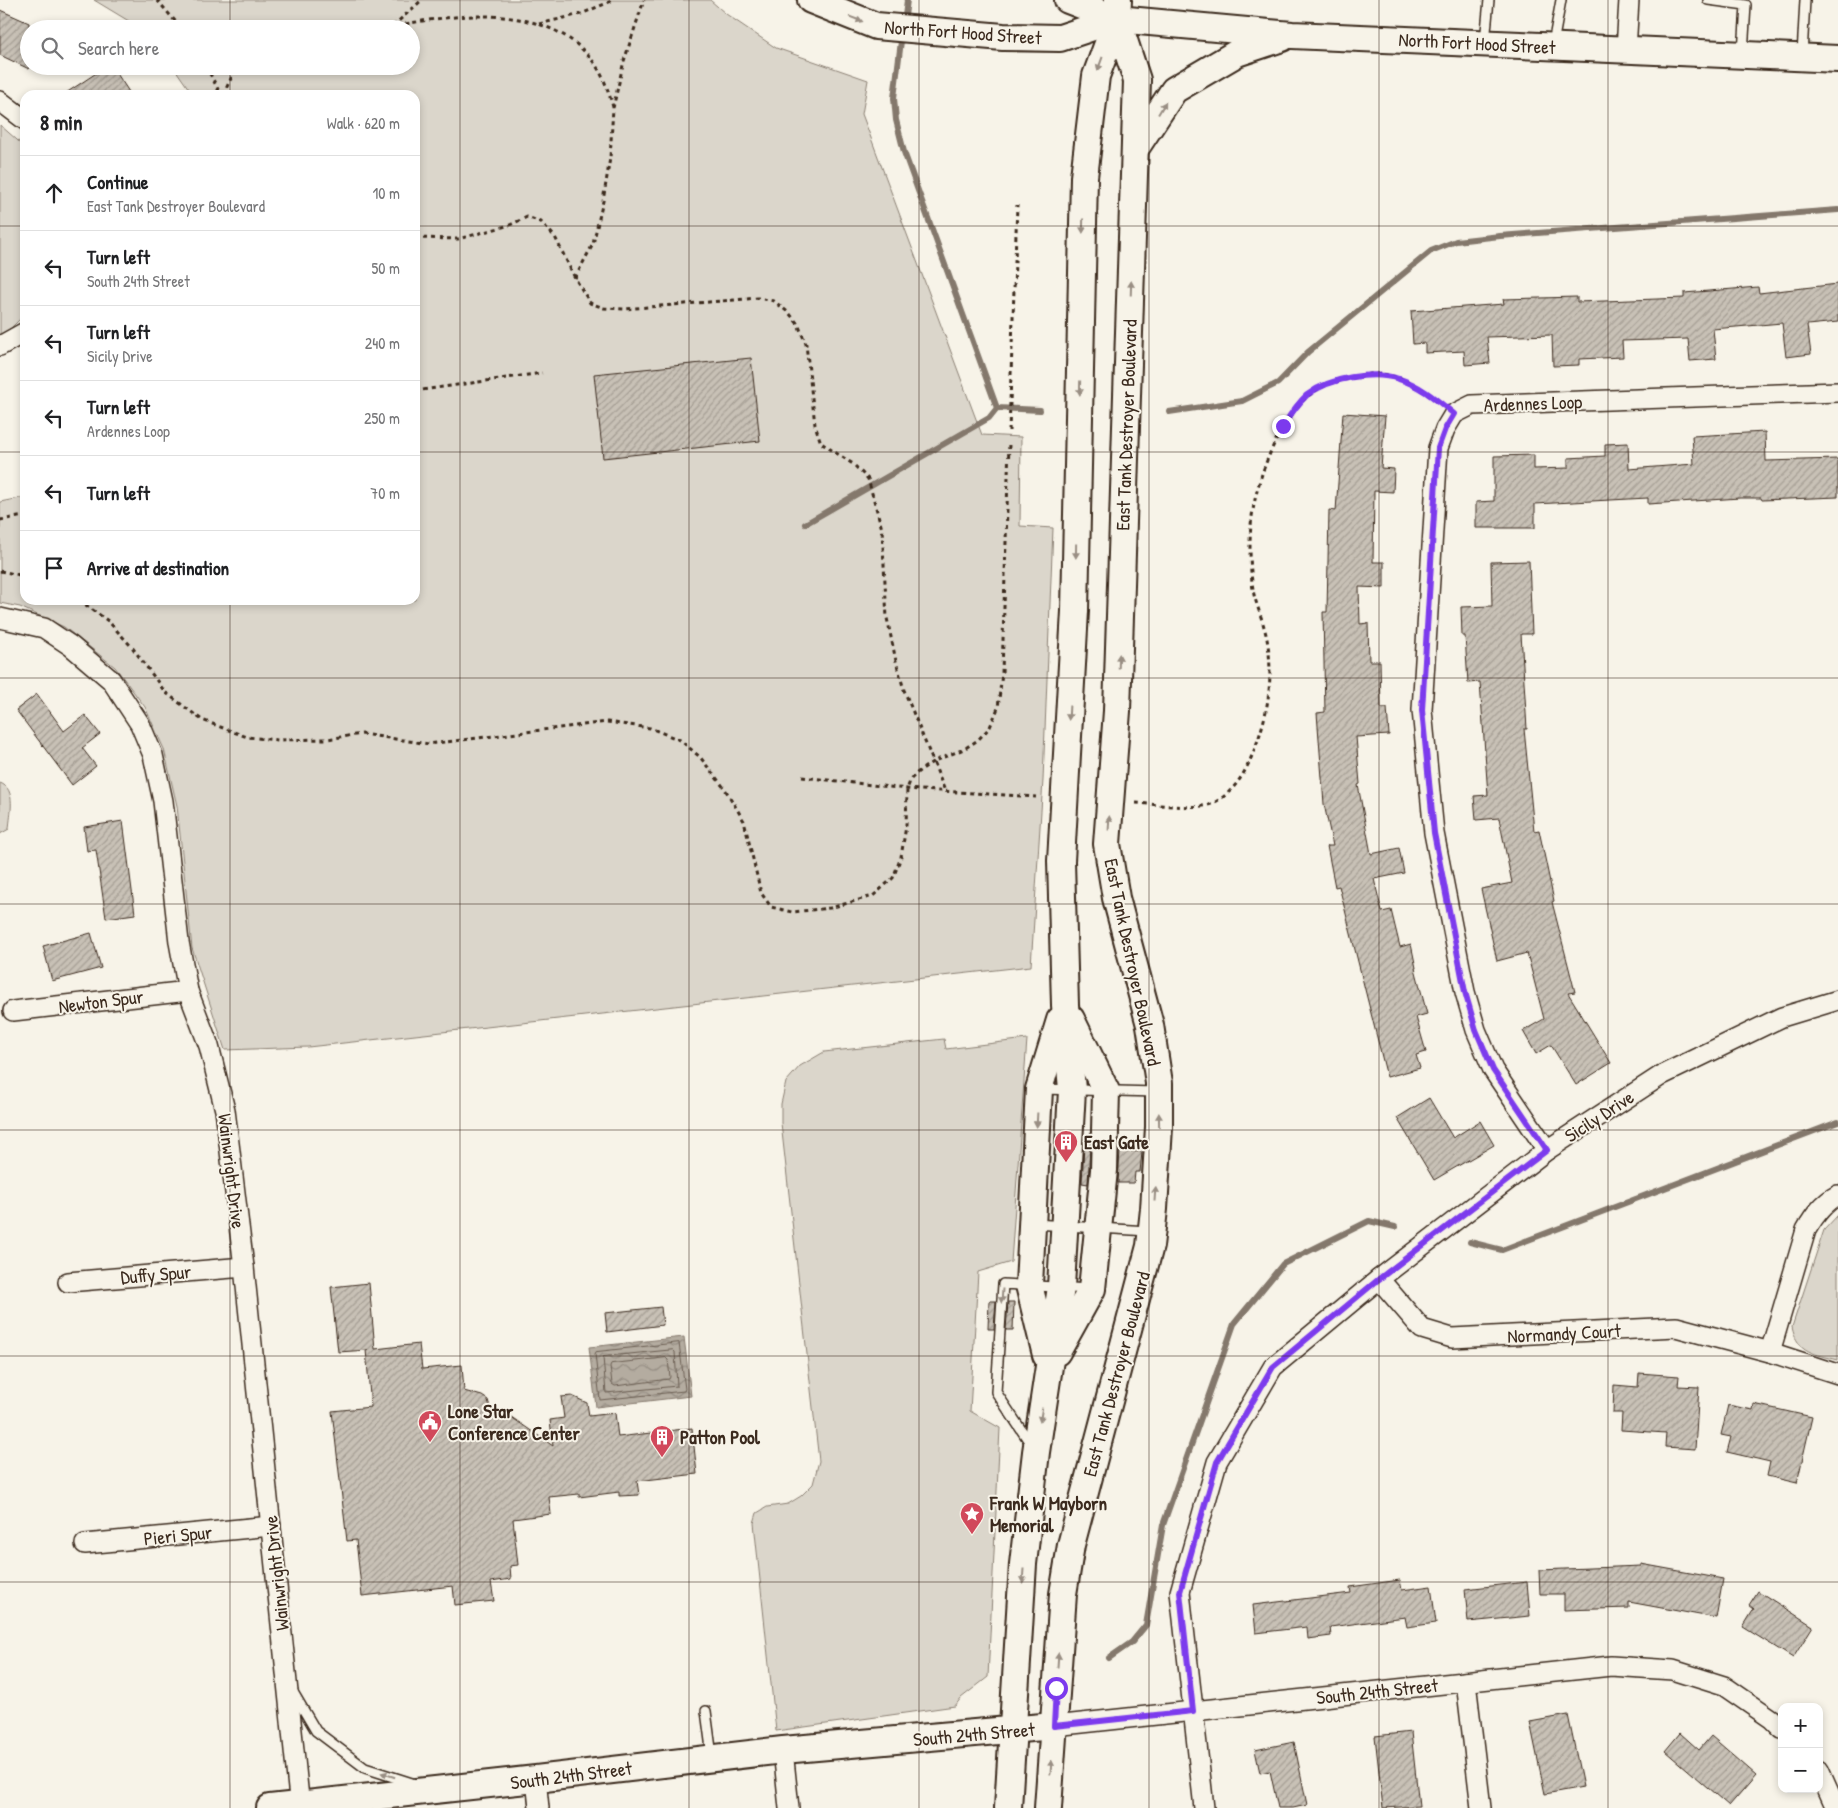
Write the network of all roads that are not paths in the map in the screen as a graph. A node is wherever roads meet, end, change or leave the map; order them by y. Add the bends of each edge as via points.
1 (812, 0) edge
2 (1068, 0) edge
3 (1489, 0) edge
4 (1561, 0) edge
5 (1629, 0) edge
6 (1708, 0) edge
7 (1805, 0) edge
8 (1118, 9) edge
9 (1292, 35) junction
10 (1485, 44) junction
11 (1552, 47) junction
12 (1626, 50) junction
13 (1743, 55) junction
14 (1802, 58) junction
15 (1838, 59) edge
16 (0, 101) edge
17 (20, 116) edge
18 (1135, 149) junction
19 (20, 335) edge
20 (0, 346) edge
21 (1838, 392) edge
22 (0, 618) edge
23 (188, 991) junction
24 (1838, 1000) edge
25 (1064, 1004) junction
26 (13, 1011) dead end
27 (1072, 1090) junction
28 (1159, 1092) junction
29 (1547, 1150) junction
30 (1838, 1195) edge
31 (1065, 1226) junction
32 (1151, 1231) junction
33 (244, 1267) junction
34 (1379, 1279) junction
35 (68, 1282) dead end
36 (1061, 1287) junction
37 (1770, 1352) junction
38 (1838, 1374) edge
39 (1036, 1452) junction
40 (271, 1526) junction
41 (84, 1544) dead end
42 (287, 1682) junction
43 (1466, 1682) junction
44 (706, 1711) dead end
45 (1193, 1711) junction
46 (1778, 1725) edge
47 (1054, 1726) junction
48 (1012, 1731) junction
49 (784, 1750) junction
50 (712, 1758) junction
51 (536, 1779) junction
52 (1823, 1779) edge
53 (434, 1790) junction
54 (300, 1806) edge
55 (270, 1808) edge
56 (539, 1808) edge
57 (789, 1808) edge
58 (1008, 1808) edge
59 (1048, 1808) edge
60 (1204, 1808) edge
61 (1481, 1808) edge
62 (1836, 1808) edge

1 -> 8 street, North Fort Hood Street via 876,26 1003,37 1060,38
2 - 8 street, North Fort Hood Street
3 - 10 lane
4 - 11 lane
5 - 12 street
6 - 13 lane via 1746,5
7 - 14 lane
8 - 9 street, North Fort Hood Street
8 - 18 street, East Tank Destroyer Boulevard via 1137,80
8 -> 25 street via 1096,76 1084,177 1075,611 1061,861
9 - 10 street, North Fort Hood Street
18 -> 9 street via 1174,90 1237,53
10 - 11 street, North Fort Hood Street
11 - 12 street, North Fort Hood Street
12 - 13 street, North Fort Hood Street
13 - 14 street, North Fort Hood Street
14 - 15 street, North Fort Hood Street
16 - 17 street
28 -> 18 street, East Tank Destroyer Boulevard via 1150,1025 1116,898 1108,844 1117,711
19 - 20 street
21 - 29 street, Ardennes Loop via 1472,405 1454,414 1445,429 1438,448 1422,710 1434,833 1465,992 1476,1030 1493,1070
22 - 23 street, Wainwright Drive via 44,628 71,646 111,680 140,724 153,755 163,802
23 - 26 street, Newton Spur
23 - 33 street, Wainwright Drive via 210,1046 225,1110
24 - 29 street, Sicily Drive via 1782,1017 1662,1075
25 - 27 street
25 - 27 street
27 - 28 lane
27 -> 31 street
27 - 31 street via 1104,1170
32 -> 28 street, East Tank Destroyer Boulevard
29 - 34 street, Sicily Drive
30 - 37 street via 1816,1213 1806,1230
31 - 32 lane
31 - 36 street
31 - 36 street
47 -> 32 street, East Tank Destroyer Boulevard via 1063,1594 1071,1545 1150,1246
33 - 35 street, Duffy Spur
33 - 40 street, Wainwright Drive
34 - 37 street, Normandy Court via 1422,1329 1452,1338 1676,1327
34 - 45 street, Sicily Drive via 1273,1367 1217,1462 1180,1592
36 -> 39 street
36 -> 39 lane via 1003,1284 996,1392
37 - 38 street, Normandy Court
39 -> 48 street via 1023,1564
40 - 41 street, Pieri Spur
40 - 42 street, Wainwright Drive
53 -> 42 lane via 359,1764 316,1731
42 - 54 street, Wainwright Drive
43 - 45 street, South 24th Street
43 - 46 street, South 24th Street via 1611,1666 1673,1670 1724,1686
43 - 61 street
44 - 50 lane
45 - 47 street, South 24th Street
45 - 60 street, Sicily Drive
47 - 48 street, South 24th Street
59 -> 47 street, East Tank Destroyer Boulevard
48 - 49 street, South 24th Street
48 - 58 street
49 - 50 street, South 24th Street
49 - 57 street
50 - 51 street, South 24th Street
51 - 53 street, South 24th Street
51 - 56 street
52 - 62 street
53 - 54 street, South 24th Street
54 - 55 street, South 24th Street

